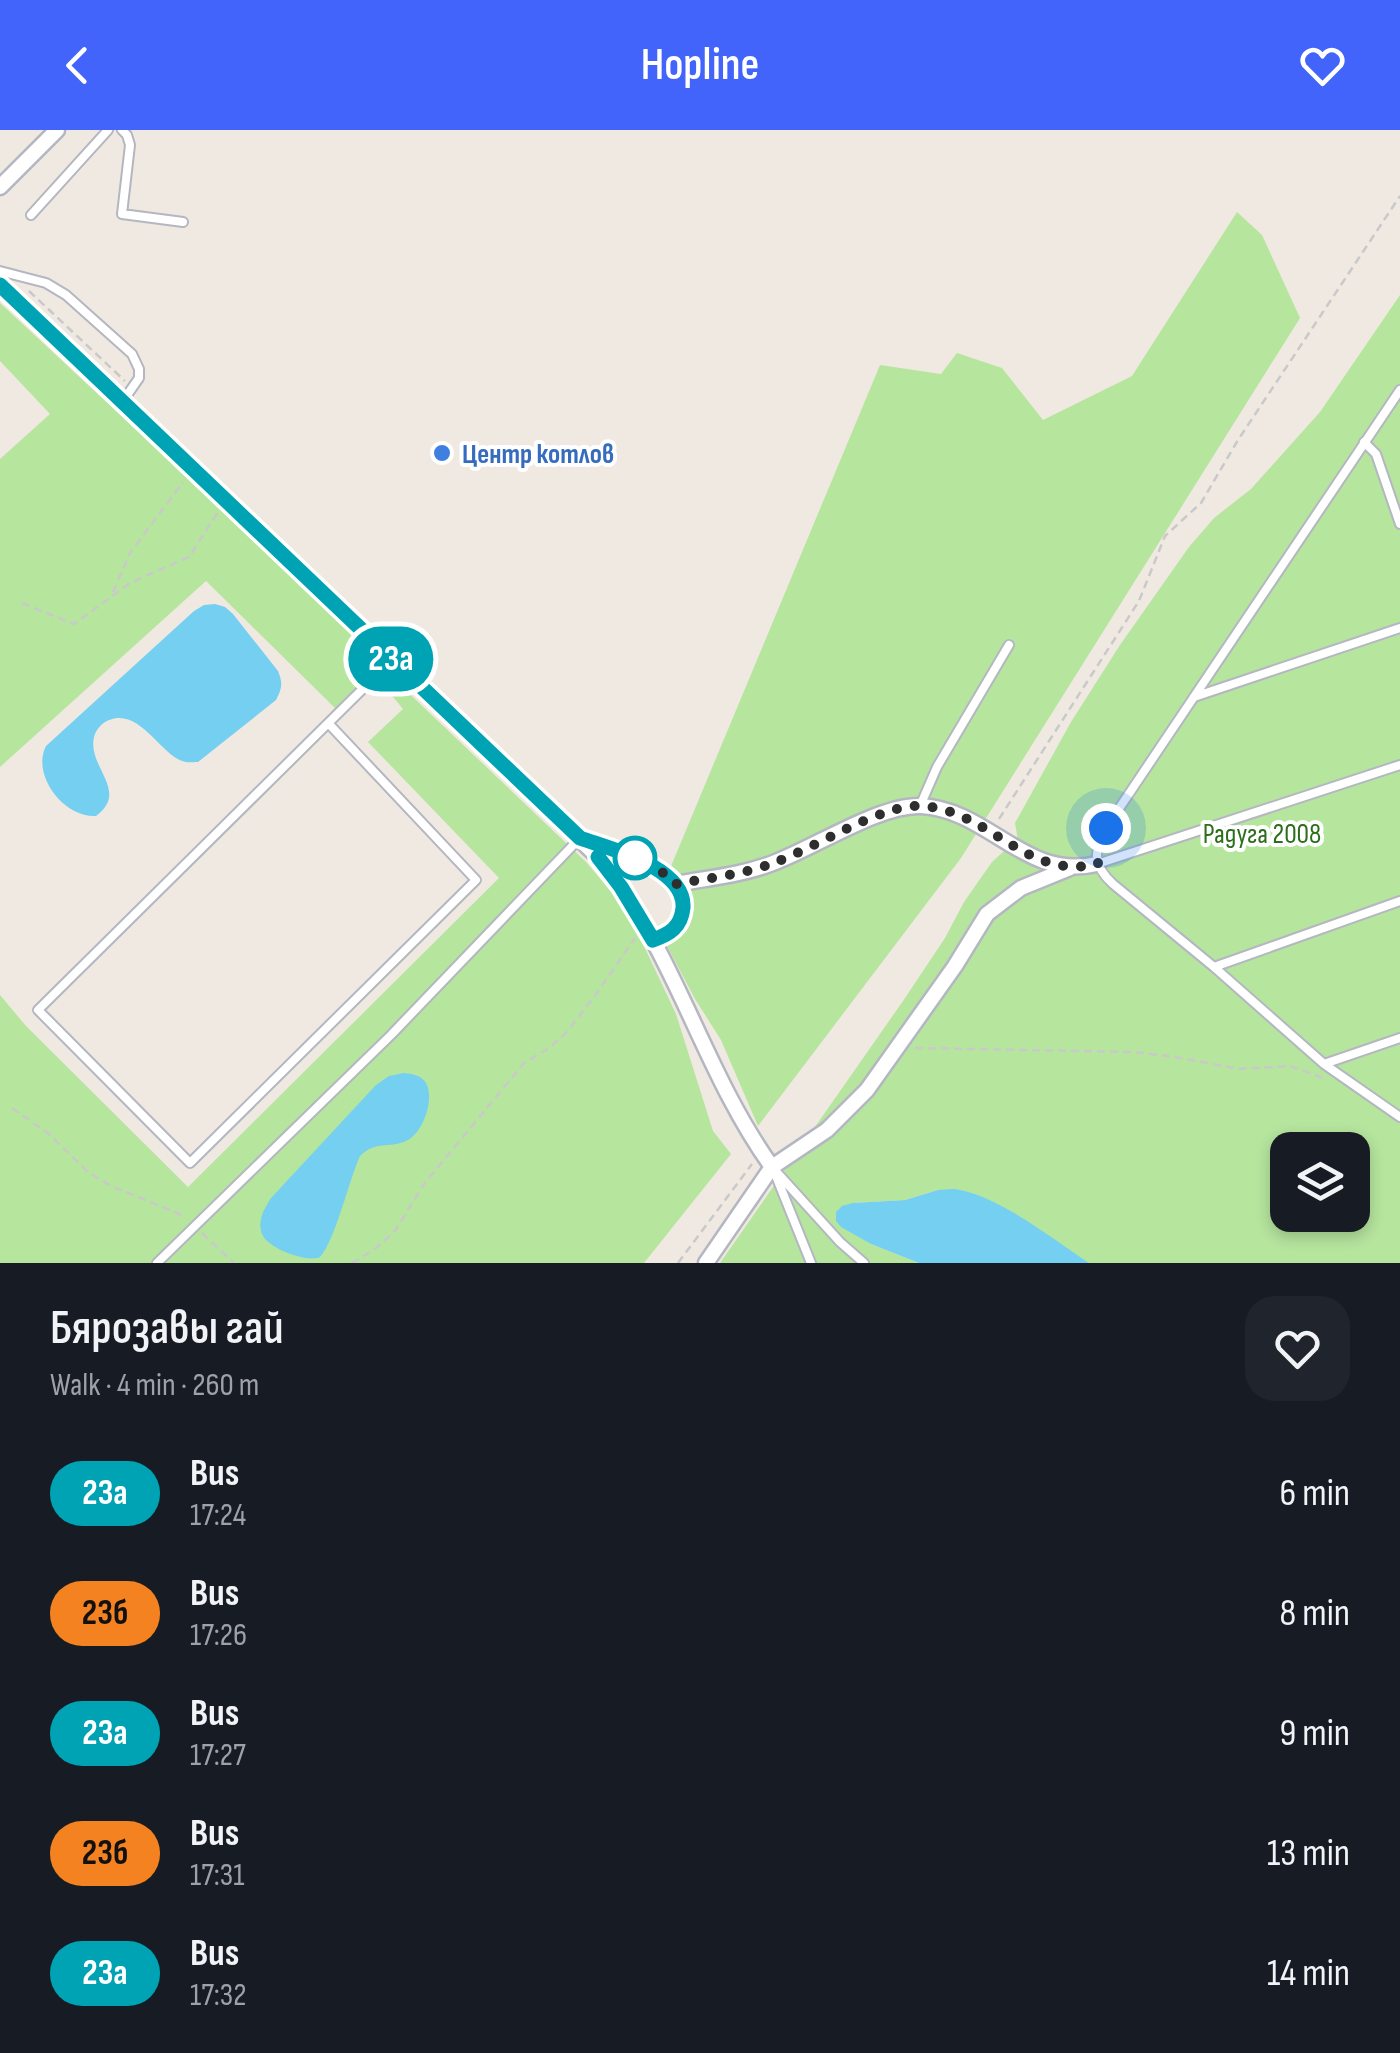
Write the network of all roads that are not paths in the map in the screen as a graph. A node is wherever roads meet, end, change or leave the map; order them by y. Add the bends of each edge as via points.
1 (57, 130) edge
2 (108, 130) edge
3 (122, 130) edge
4 (0, 187) edge
5 (31, 215) dead end
6 (183, 222) dead end
7 (3, 276) edge
8 (1400, 390) edge
9 (123, 402) junction
10 (1364, 442) junction
11 (1400, 491) edge
12 (1390, 494) junction
13 (1400, 524) edge
14 (1400, 628) edge
15 (1010, 645) dead end
16 (392, 660) junction
17 (1194, 697) junction
18 (329, 724) junction
19 (1400, 765) edge
20 (920, 806) junction
21 (580, 838) junction
22 (1098, 864) junction
23 (1070, 868) junction
24 (676, 884) junction
25 (1400, 901) edge
26 (653, 940) junction
27 (1214, 967) junction
28 (1400, 1038) edge
29 (1324, 1064) junction
30 (1400, 1117) edge
31 (772, 1167) junction
32 (157, 1263) edge
33 (706, 1263) edge
34 (811, 1263) edge
35 (864, 1263) edge

1 - 4 street
2 - 5 lane
3 - 6 lane via 130,145 122,214
7 - 9 street
7 - 9 lane via 56,288 127,348 139,378
8 - 10 lane
9 - 16 street
10 - 12 lane via 1376,454
10 - 17 lane
11 - 12 lane
12 - 13 lane
14 - 17 lane
15 - 20 lane
16 - 18 lane
16 - 21 street
17 - 22 lane via 1102,836
18 - 18 lane via 38,1010 190,1163 476,880
19 - 22 lane
20 - 23 street via 959,814 1032,858
20 - 24 street via 893,810 758,868
21 - 24 street via 643,862
21 - 26 street
21 - 32 lane
22 - 23 street
22 - 27 lane
23 - 31 street via 1021,888 988,914 847,1112
24 - 26 street via 683,900 680,921
25 - 27 lane
26 - 31 street via 740,1120
27 - 29 lane
28 - 29 lane
29 - 30 lane
31 - 33 street
31 - 34 lane
31 - 35 lane

